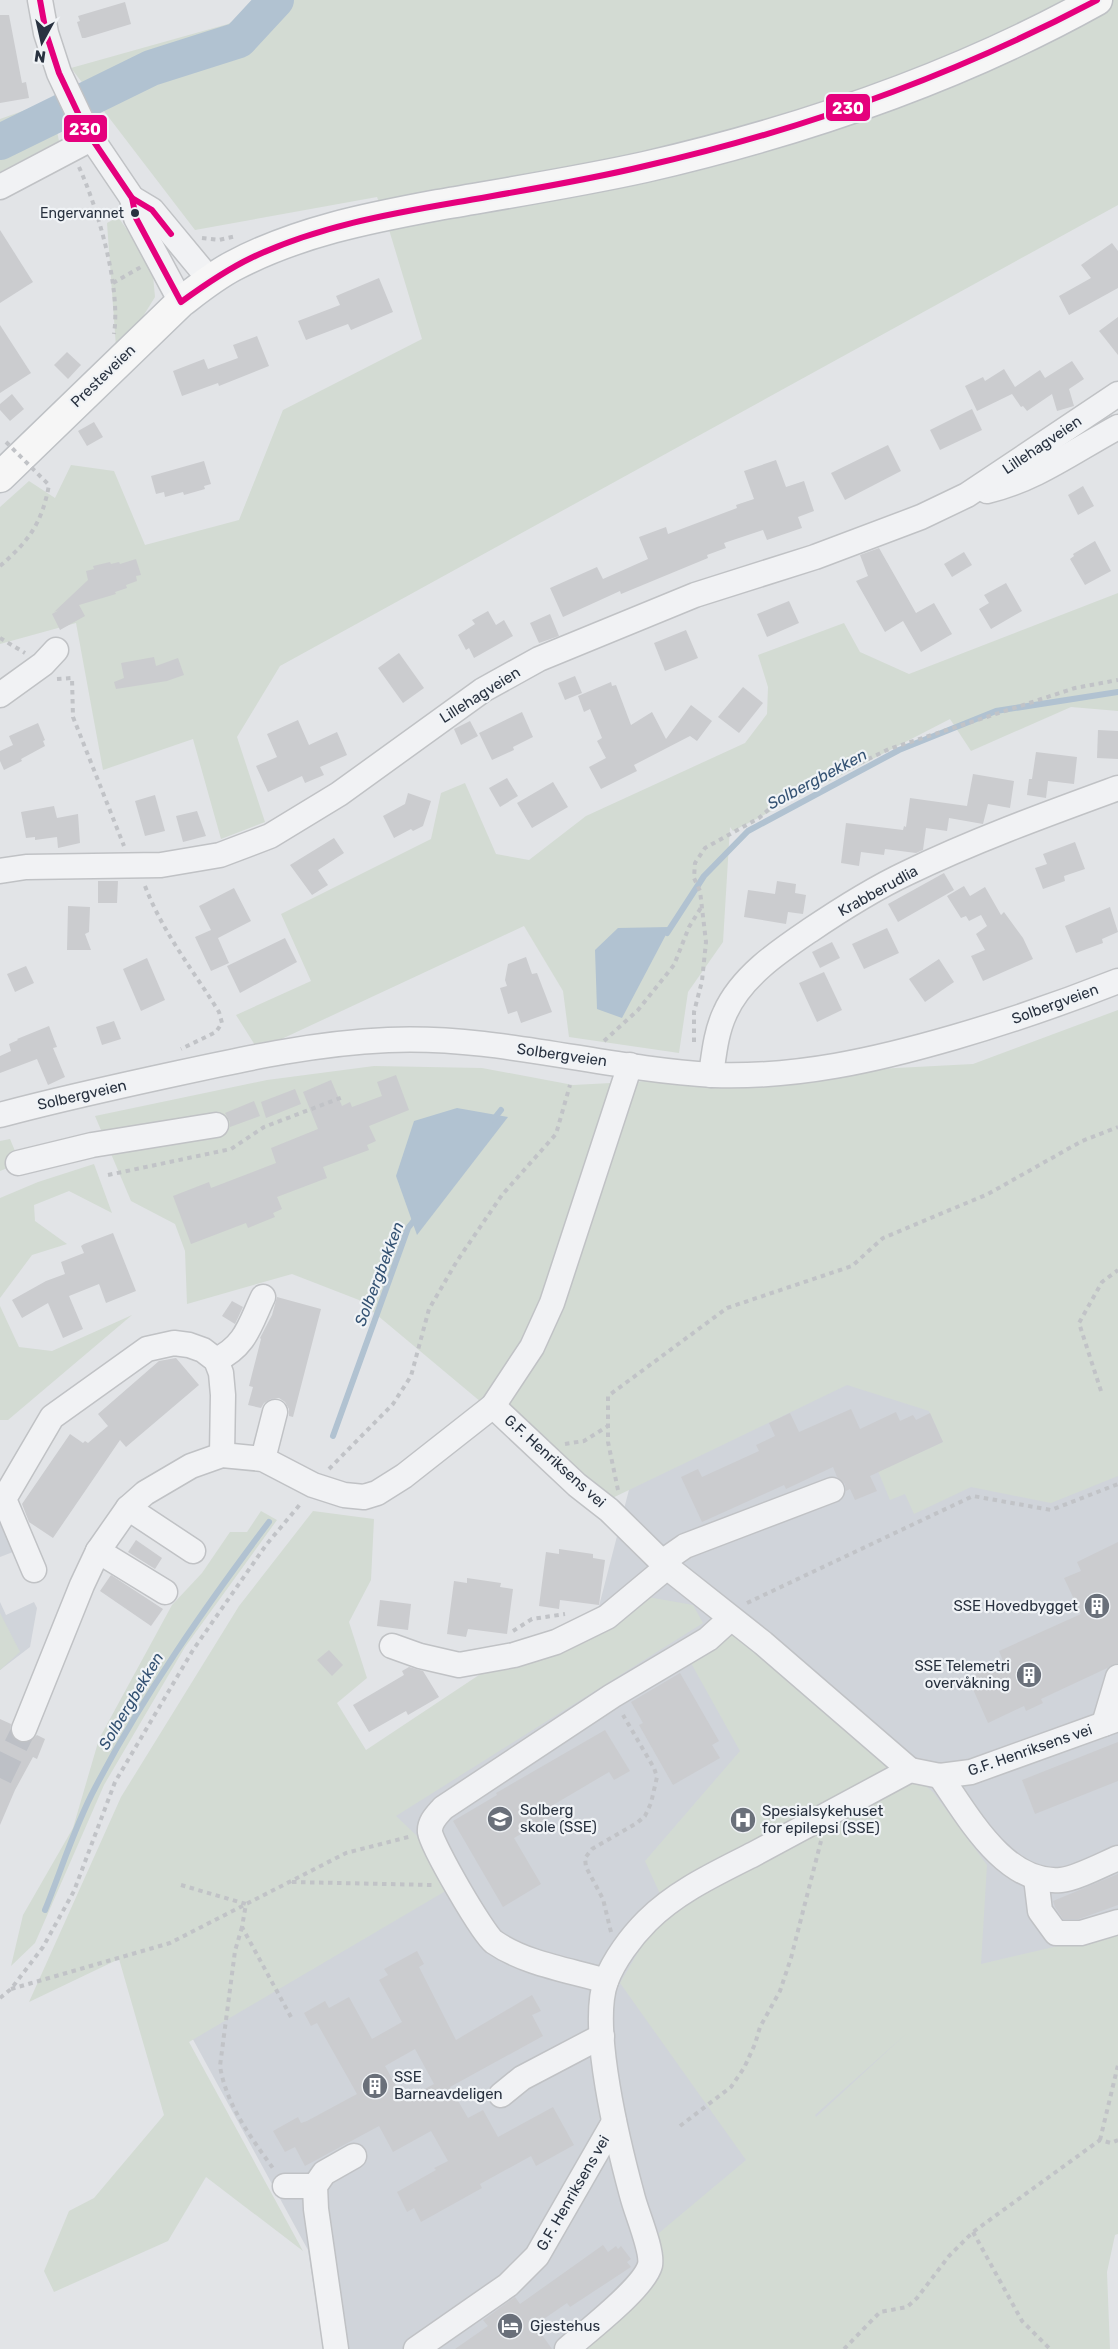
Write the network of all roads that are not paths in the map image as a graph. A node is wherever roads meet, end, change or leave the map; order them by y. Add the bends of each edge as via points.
1 (40, 0) edge
2 (1097, 0) edge
3 (83, 140) junction
4 (0, 187) edge
5 (132, 198) junction
6 (210, 280) junction
7 (181, 302) junction
8 (1118, 394) edge
9 (1118, 427) edge
10 (4, 464) edge
11 (967, 495) junction
12 (56, 650) dead end
13 (0, 695) edge
14 (1118, 788) edge
15 (0, 871) edge
16 (1118, 981) edge
17 (630, 1065) junction
18 (711, 1075) junction
19 (0, 1115) edge
20 (216, 1125) dead end
21 (18, 1163) dead end
22 (263, 1297) dead end
23 (216, 1360) junction
24 (493, 1407) junction
25 (275, 1412) dead end
26 (222, 1455) junction
27 (263, 1459) junction
28 (832, 1490) dead end
29 (128, 1508) junction
30 (98, 1551) junction
31 (193, 1551) dead end
32 (664, 1565) junction
33 (34, 1570) dead end
34 (165, 1592) dead end
35 (730, 1619) junction
36 (392, 1646) dead end
37 (1118, 1677) edge
38 (1111, 1721) edge
39 (24, 1729) tunnel mouth
40 (910, 1770) junction
41 (940, 1776) junction
42 (1118, 1858) edge
43 (1036, 1878) junction
44 (1118, 1922) edge
45 (606, 1981) junction
46 (602, 2036) junction
47 (501, 2095) dead end
48 (614, 2122) junction
49 (354, 2156) dead end
50 (285, 2186) road end
51 (315, 2186) junction
52 (336, 2349) edge
53 (416, 2349) edge
54 (567, 2349) edge

1 - 3 street via 46,33
2 - 6 main road, Presteveien via 983,56 818,120 643,167 338,226 258,254
3 - 4 street
3 - 5 street
5 - 6 street via 152,210
5 - 7 street via 136,218
6 - 7 main road, Presteveien
7 - 10 main road, Presteveien
8 - 11 street, Lillehagveien
9 - 11 street, Lillehagveien via 1041,471 1007,486
11 - 15 street, Lillehagveien via 921,517 815,557 695,595 539,659 483,690 339,794 270,836 220,855 161,866 26,867
12 - 13 street
14 - 18 street, Krabberudlia via 906,873 788,945 725,1012
16 - 18 street, Solbergveien via 998,1024 849,1065 800,1073
17 - 18 street, Solbergveien
17 - 19 street, Solbergveien via 475,1043 369,1042 294,1049
17 - 24 street, G.F. Henriksens vei via 552,1303 532,1347
20 - 21 street via 92,1145
22 - 23 street via 240,1344
23 - 26 street via 223,1395
23 - 33 street via 189,1345 174,1343 147,1348 52,1417 4,1499
24 - 27 street via 404,1476 364,1497 345,1496 313,1485
24 - 32 street, G.F. Henriksens vei via 609,1510
25 - 27 street
26 - 27 street
26 - 29 street via 191,1466
28 - 32 street via 685,1546
29 - 30 street
29 - 31 street
30 - 34 street
30 - 39 street
32 - 35 street, G.F. Henriksens vei
32 - 36 street via 607,1617 556,1642 514,1655 459,1665
35 - 40 street, G.F. Henriksens vei
35 - 45 street via 708,1639 612,1696 443,1808 433,1820 430,1831 442,1862 492,1940 516,1955
37 - 38 street
38 - 41 street, G.F. Henriksens vei via 971,1772
40 - 41 street, G.F. Henriksens vei
40 - 45 street, G.F. Henriksens vei via 687,1889 647,1920 624,1948
41 - 43 street via 1004,1861
42 - 43 street via 1063,1880
43 - 44 street via 1040,1911 1056,1933 1081,1933
45 - 46 street, G.F. Henriksens vei
46 - 47 street via 522,2078
46 - 48 street, G.F. Henriksens vei
48 - 53 street, G.F. Henriksens vei via 537,2256 508,2285
48 - 54 street, G.F. Henriksens vei via 650,2265 638,2286
49 - 51 street via 324,2173
50 - 51 street
51 - 52 street

